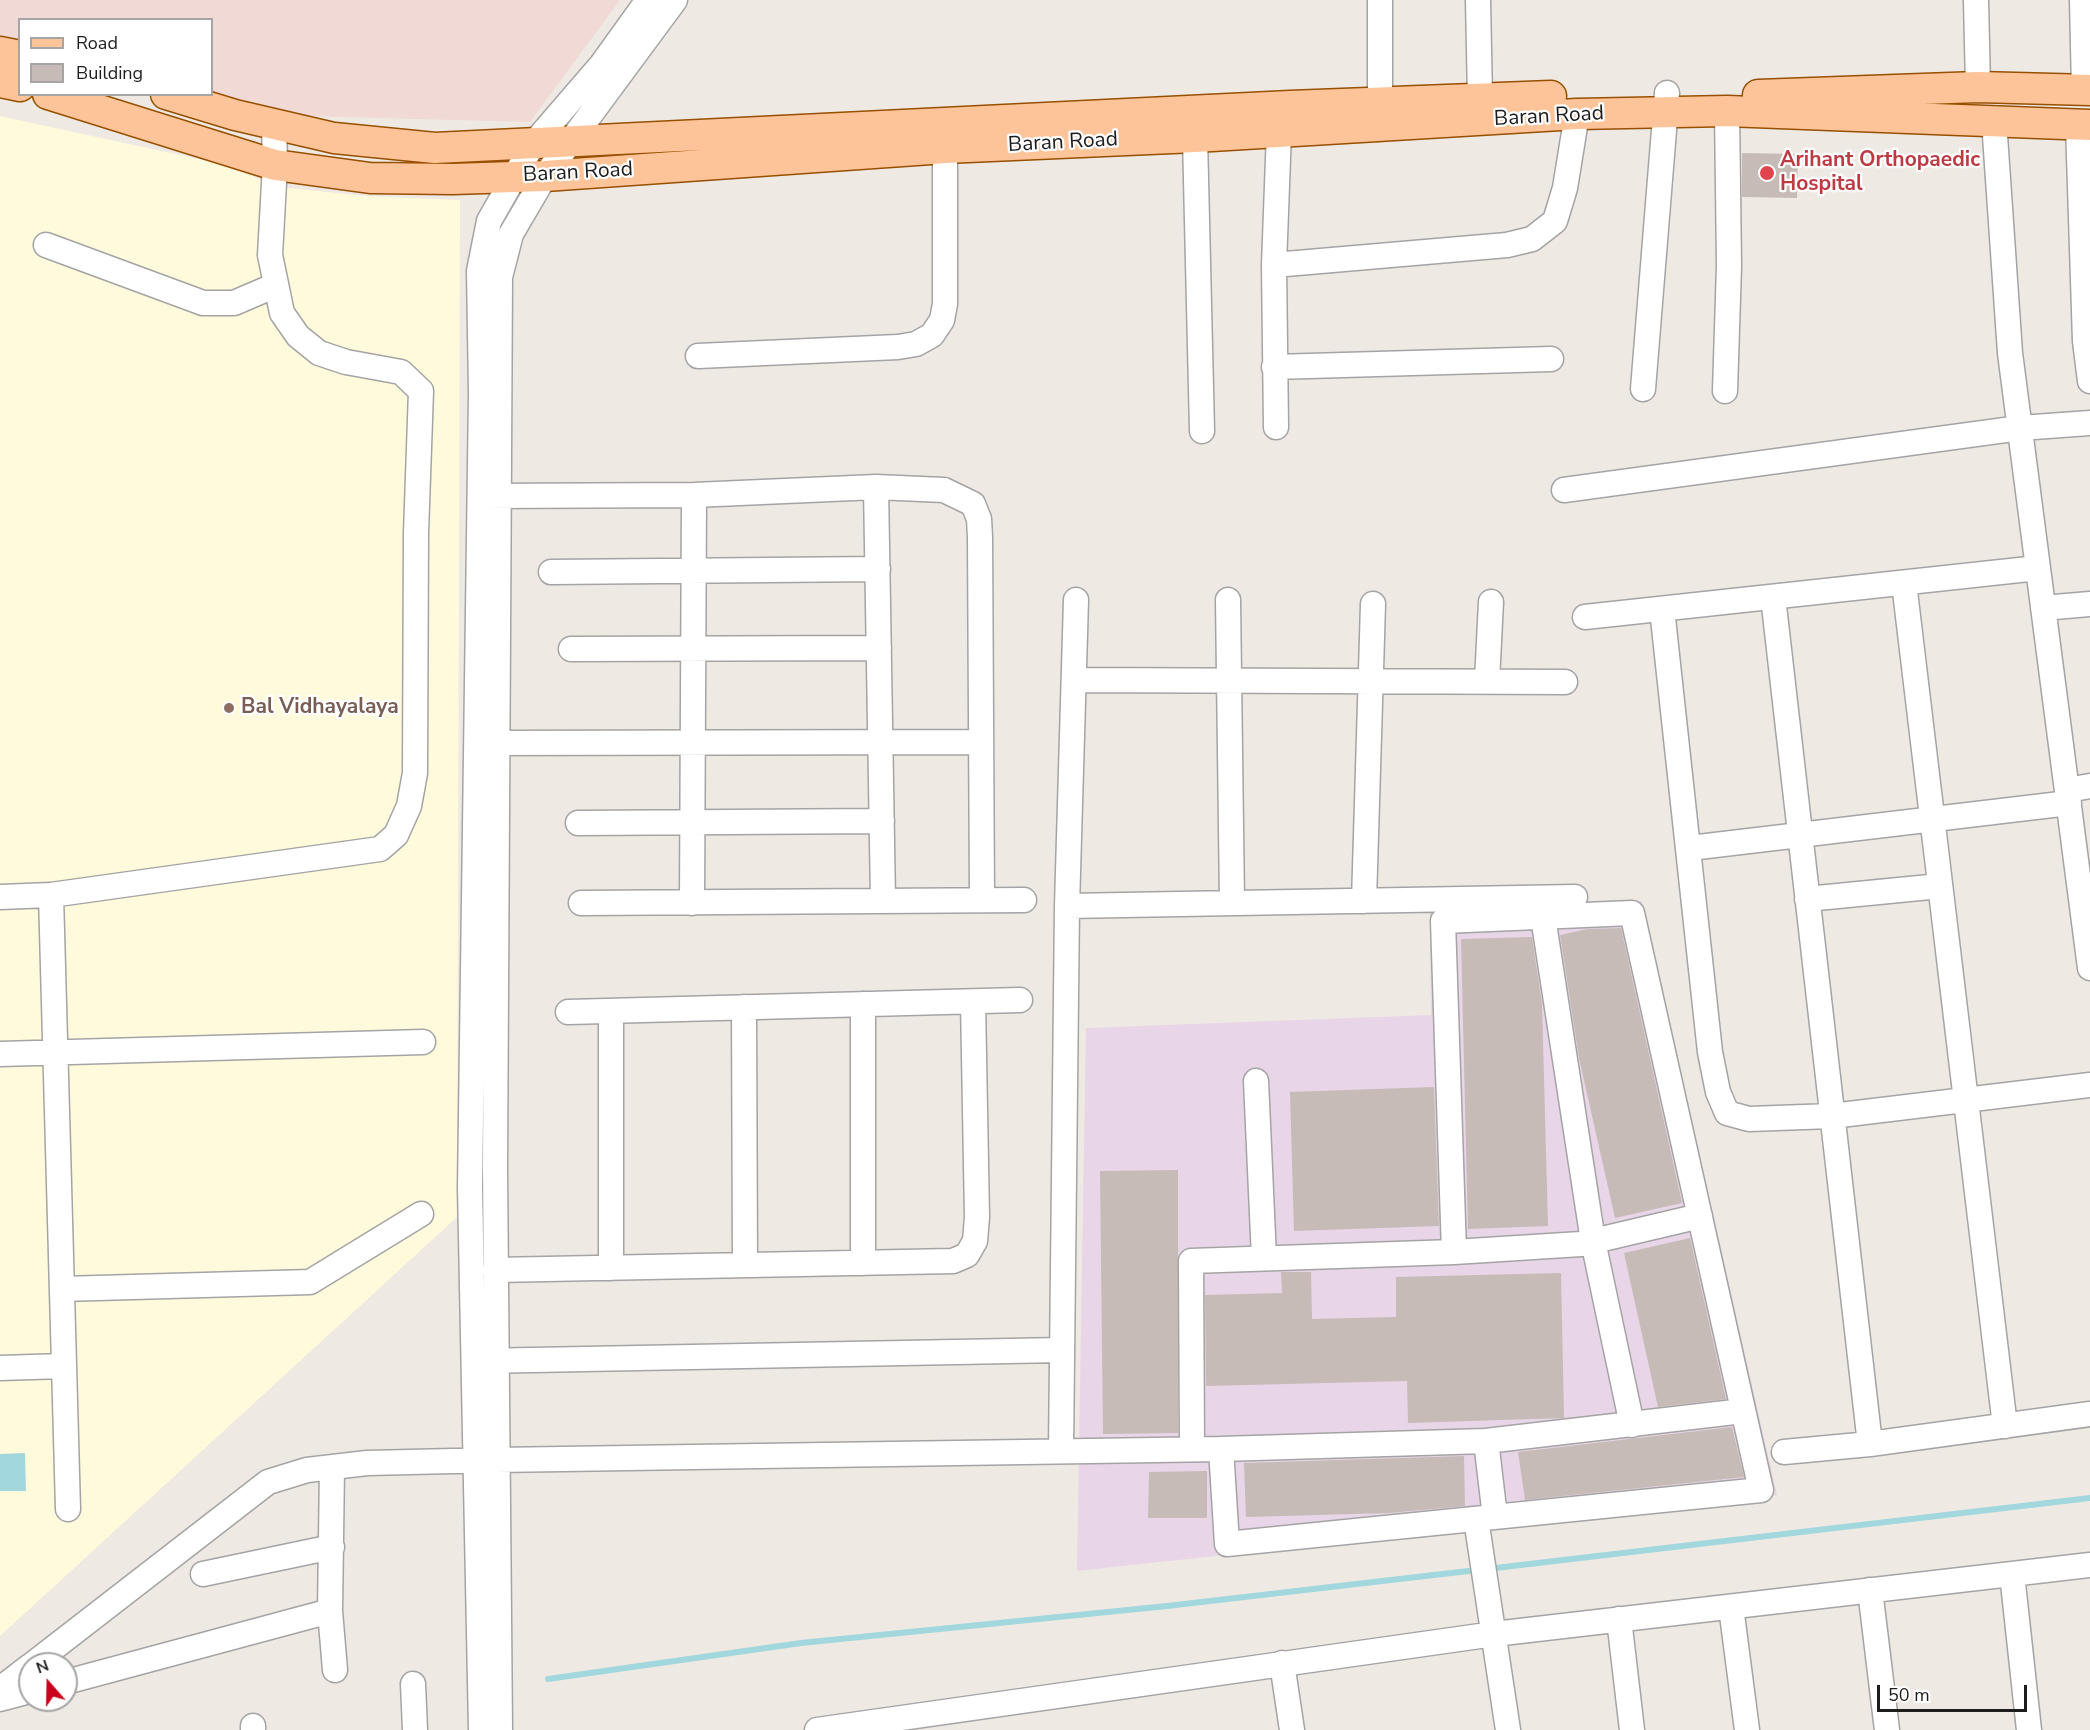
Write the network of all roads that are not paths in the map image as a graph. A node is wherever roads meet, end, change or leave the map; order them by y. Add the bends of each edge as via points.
1 (648, 0) edge
2 (675, 0) edge
3 (1380, 0) edge
4 (1478, 0) edge
5 (1976, 0) edge
6 (2082, 0) edge
7 (0, 52) edge
8 (18, 56) edge
9 (0, 82) edge
10 (18, 86) edge
11 (1978, 87) junction
12 (2087, 90) edge
13 (54, 96) edge
14 (172, 96) edge
15 (1480, 98) junction
16 (1666, 103) junction
17 (1380, 104) junction
18 (1727, 111) junction
19 (1577, 114) junction
20 (1994, 121) junction
21 (274, 123) junction
22 (2084, 125) edge
23 (1280, 132) junction
24 (1195, 137) junction
25 (572, 141) junction
26 (533, 144) junction
27 (945, 148) junction
28 (275, 165) junction
29 (545, 176) junction
30 (513, 177) junction
31 (46, 245) dead end
32 (1274, 265) junction
33 (276, 285) junction
34 (698, 356) dead end
35 (1551, 359) dead end
36 (1274, 367) junction
37 (2090, 381) edge
38 (1643, 389) dead end
39 (1725, 391) dead end
40 (2090, 423) edge
41 (1276, 427) dead end
42 (2020, 429) junction
43 (1202, 431) dead end
44 (876, 487) junction
45 (1564, 490) dead end
46 (694, 495) junction
47 (489, 496) junction
48 (2038, 568) junction
49 (878, 569) junction
50 (693, 571) junction
51 (551, 572) dead end
52 (1904, 583) junction
53 (1773, 597) junction
54 (1076, 600) dead end
55 (1228, 600) dead end
56 (1491, 602) dead end
57 (1373, 604) dead end
58 (2090, 604) edge
59 (2043, 608) junction
60 (1662, 609) junction
61 (1585, 617) dead end
62 (879, 648) junction
63 (571, 649) dead end
64 (693, 649) junction
65 (1074, 680) junction
66 (1229, 681) junction
67 (1369, 681) junction
68 (1487, 681) junction
69 (1564, 682) dead end
70 (880, 742) junction
71 (981, 742) junction
72 (486, 743) junction
73 (693, 743) junction
74 (2075, 793) edge
75 (1933, 820) junction
76 (882, 821) junction
77 (692, 822) junction
78 (578, 823) dead end
79 (1800, 835) junction
80 (1690, 849) junction
81 (1940, 886) junction
82 (51, 895) junction
83 (0, 897) edge
84 (1575, 897) dead end
85 (1807, 899) junction
86 (982, 900) junction
87 (1024, 900) dead end
88 (883, 901) junction
89 (1364, 901) junction
90 (581, 903) dead end
91 (692, 903) junction
92 (1232, 903) junction
93 (1067, 906) junction
94 (1543, 917) junction
95 (2090, 968) edge
96 (1020, 1000) dead end
97 (973, 1002) junction
98 (863, 1004) junction
99 (744, 1007) junction
100 (611, 1011) junction
101 (568, 1012) dead end
102 (423, 1042) dead end
103 (55, 1053) junction
104 (0, 1054) edge
105 (1256, 1081) dead end
106 (2090, 1085) edge
107 (1966, 1100) junction
108 (1832, 1116) junction
109 (421, 1214) dead end
110 (1700, 1216) junction
111 (1593, 1241) junction
112 (1454, 1252) junction
113 (1264, 1258) junction
114 (863, 1263) junction
115 (745, 1265) junction
116 (611, 1268) junction
117 (495, 1270) junction
118 (62, 1289) junction
119 (1062, 1350) junction
120 (485, 1361) junction
121 (64, 1366) junction
122 (0, 1368) edge
123 (1743, 1411) junction
124 (2090, 1414) edge
125 (1632, 1425) junction
126 (2005, 1426) junction
127 (1486, 1441) junction
128 (1870, 1444) junction
129 (1192, 1449) junction
130 (1221, 1449) junction
131 (1061, 1451) junction
132 (1784, 1452) dead end
133 (486, 1460) junction
134 (332, 1467) junction
135 (68, 1509) dead end
136 (1486, 1518) junction
137 (332, 1547) junction
138 (2090, 1565) edge
139 (203, 1574) dead end
140 (2012, 1574) junction
141 (1870, 1590) junction
142 (1731, 1607) junction
143 (330, 1611) junction
144 (1619, 1619) junction
145 (1494, 1634) junction
146 (48, 1652) edge
147 (1282, 1663) junction
148 (335, 1670) dead end
149 (18, 1675) edge
150 (78, 1679) edge
151 (413, 1684) dead end
152 (0, 1689) edge
153 (18, 1694) edge
154 (0, 1699) edge
155 (415, 1730) edge
156 (481, 1730) edge
157 (500, 1730) edge
158 (817, 1730) edge
159 (1292, 1730) edge
160 (1508, 1730) edge
161 (1632, 1730) edge
162 (1747, 1730) edge
163 (1887, 1730) edge
164 (2030, 1730) edge

1 - 26 street via 602,64
2 - 25 street
3 - 17 street
4 - 15 street
5 - 11 street
6 - 12 street
7 - 8 main road
9 - 10 main road
11 - 12 main road, Baran Road
11 - 16 main road, Baran Road
13 - 28 main road, Baran Road
14 - 21 main road, Baran Road via 235,116
15 - 16 main road, Baran Road
15 - 17 main road, Baran Road
16 - 18 main road, Baran Road
16 - 19 main road, Baran Road
16 - 38 street
17 - 25 main road, Baran Road
18 - 20 main road, Baran Road
18 - 39 street via 1729,266
19 - 23 main road, Baran Road
19 - 32 street via 1565,188 1555,220 1532,239 1507,245
20 - 22 main road, Baran Road
20 - 42 street via 2010,353
21 - 26 main road, Baran Road via 334,138 386,145 435,148
21 - 28 street
22 - 37 street via 2085,341
23 - 24 main road, Baran Road
23 - 32 street
24 - 27 main road, Baran Road
24 - 43 street
25 - 26 main road, Baran Road
25 - 29 street
26 - 30 street
27 - 29 main road, Baran Road
27 - 34 street via 945,304 942,320 932,335 916,344 898,347
28 - 30 main road, Baran Road via 370,178
28 - 33 street via 270,255
29 - 30 main road, Baran Road
29 - 47 street via 511,234 500,277
30 - 47 street via 489,222 479,271 481,393
31 - 33 street via 203,303 234,303
32 - 36 street
33 - 82 street via 282,313 298,336 319,353 400,372 421,391 415,773 409,806 396,835 380,849
35 - 36 street
36 - 41 street
40 - 42 street
42 - 45 street
42 - 48 street
44 - 46 street
44 - 49 street
44 - 71 street via 944,490 973,504 980,537
46 - 47 street
46 - 50 street
47 - 72 street
48 - 52 street
48 - 59 street
49 - 50 street
49 - 62 street
50 - 51 street
50 - 64 street
52 - 53 street
52 - 75 street
53 - 60 street
53 - 79 street
54 - 65 street
55 - 66 street
56 - 68 street
57 - 67 street
58 - 59 street
59 - 74 street
60 - 61 street
60 - 80 street
62 - 64 street
62 - 70 street
63 - 64 street
64 - 73 street
65 - 66 street
65 - 93 street
66 - 67 street
66 - 92 street
67 - 68 street
67 - 89 street
68 - 69 street
70 - 71 street
70 - 73 street
70 - 76 street
71 - 86 street
72 - 73 street
72 - 117 street
72 - 120 street via 470,1188
73 - 77 street
74 - 75 street
74 - 95 street
75 - 79 street
75 - 81 street
76 - 77 street
76 - 88 street
77 - 78 street
77 - 91 street
79 - 80 street
79 - 85 street
80 - 108 street via 1710,1052 1718,1092 1727,1113 1749,1119
81 - 85 street
81 - 107 street
82 - 83 street
82 - 103 street
84 - 89 street
85 - 108 street
86 - 87 street
86 - 88 street
88 - 91 street
89 - 92 street
90 - 91 street
92 - 93 street
93 - 119 street
94 - 110 street via 1632,913
94 - 111 street
94 - 112 street via 1443,921
96 - 97 street
97 - 98 street
97 - 114 street via 975,1241 967,1256 953,1261
98 - 99 street
98 - 114 street
99 - 100 street
99 - 115 street
100 - 101 street
100 - 116 street
102 - 103 street
103 - 104 street
103 - 118 street
105 - 113 street
106 - 107 street
107 - 108 street
107 - 126 street
108 - 128 street
109 - 118 street via 310,1282
110 - 111 street
110 - 123 street
111 - 112 street
111 - 125 street
112 - 113 street
113 - 129 street via 1191,1261
114 - 115 street
115 - 116 street
116 - 117 street
117 - 120 street
118 - 121 street
119 - 120 street
119 - 131 street
120 - 133 street
121 - 122 street
121 - 135 street
123 - 125 street
123 - 136 street via 1761,1490
124 - 126 street
125 - 127 street
126 - 128 street
127 - 130 street
127 - 136 street
128 - 132 street
129 - 130 street
129 - 131 street
130 - 136 street via 1227,1544
131 - 133 street
133 - 134 street
133 - 156 street
133 - 157 street
134 - 137 street
134 - 146 street via 268,1482
136 - 145 street via 1481,1548
137 - 139 street
137 - 143 street
138 - 140 street
140 - 141 street
140 - 164 street
141 - 142 street
141 - 163 street
142 - 144 street
142 - 162 street
143 - 148 street
143 - 150 street
144 - 145 street
144 - 161 street
145 - 147 street
145 - 160 street
147 - 158 street
147 - 159 street
149 - 152 street
151 - 155 street
153 - 154 street

